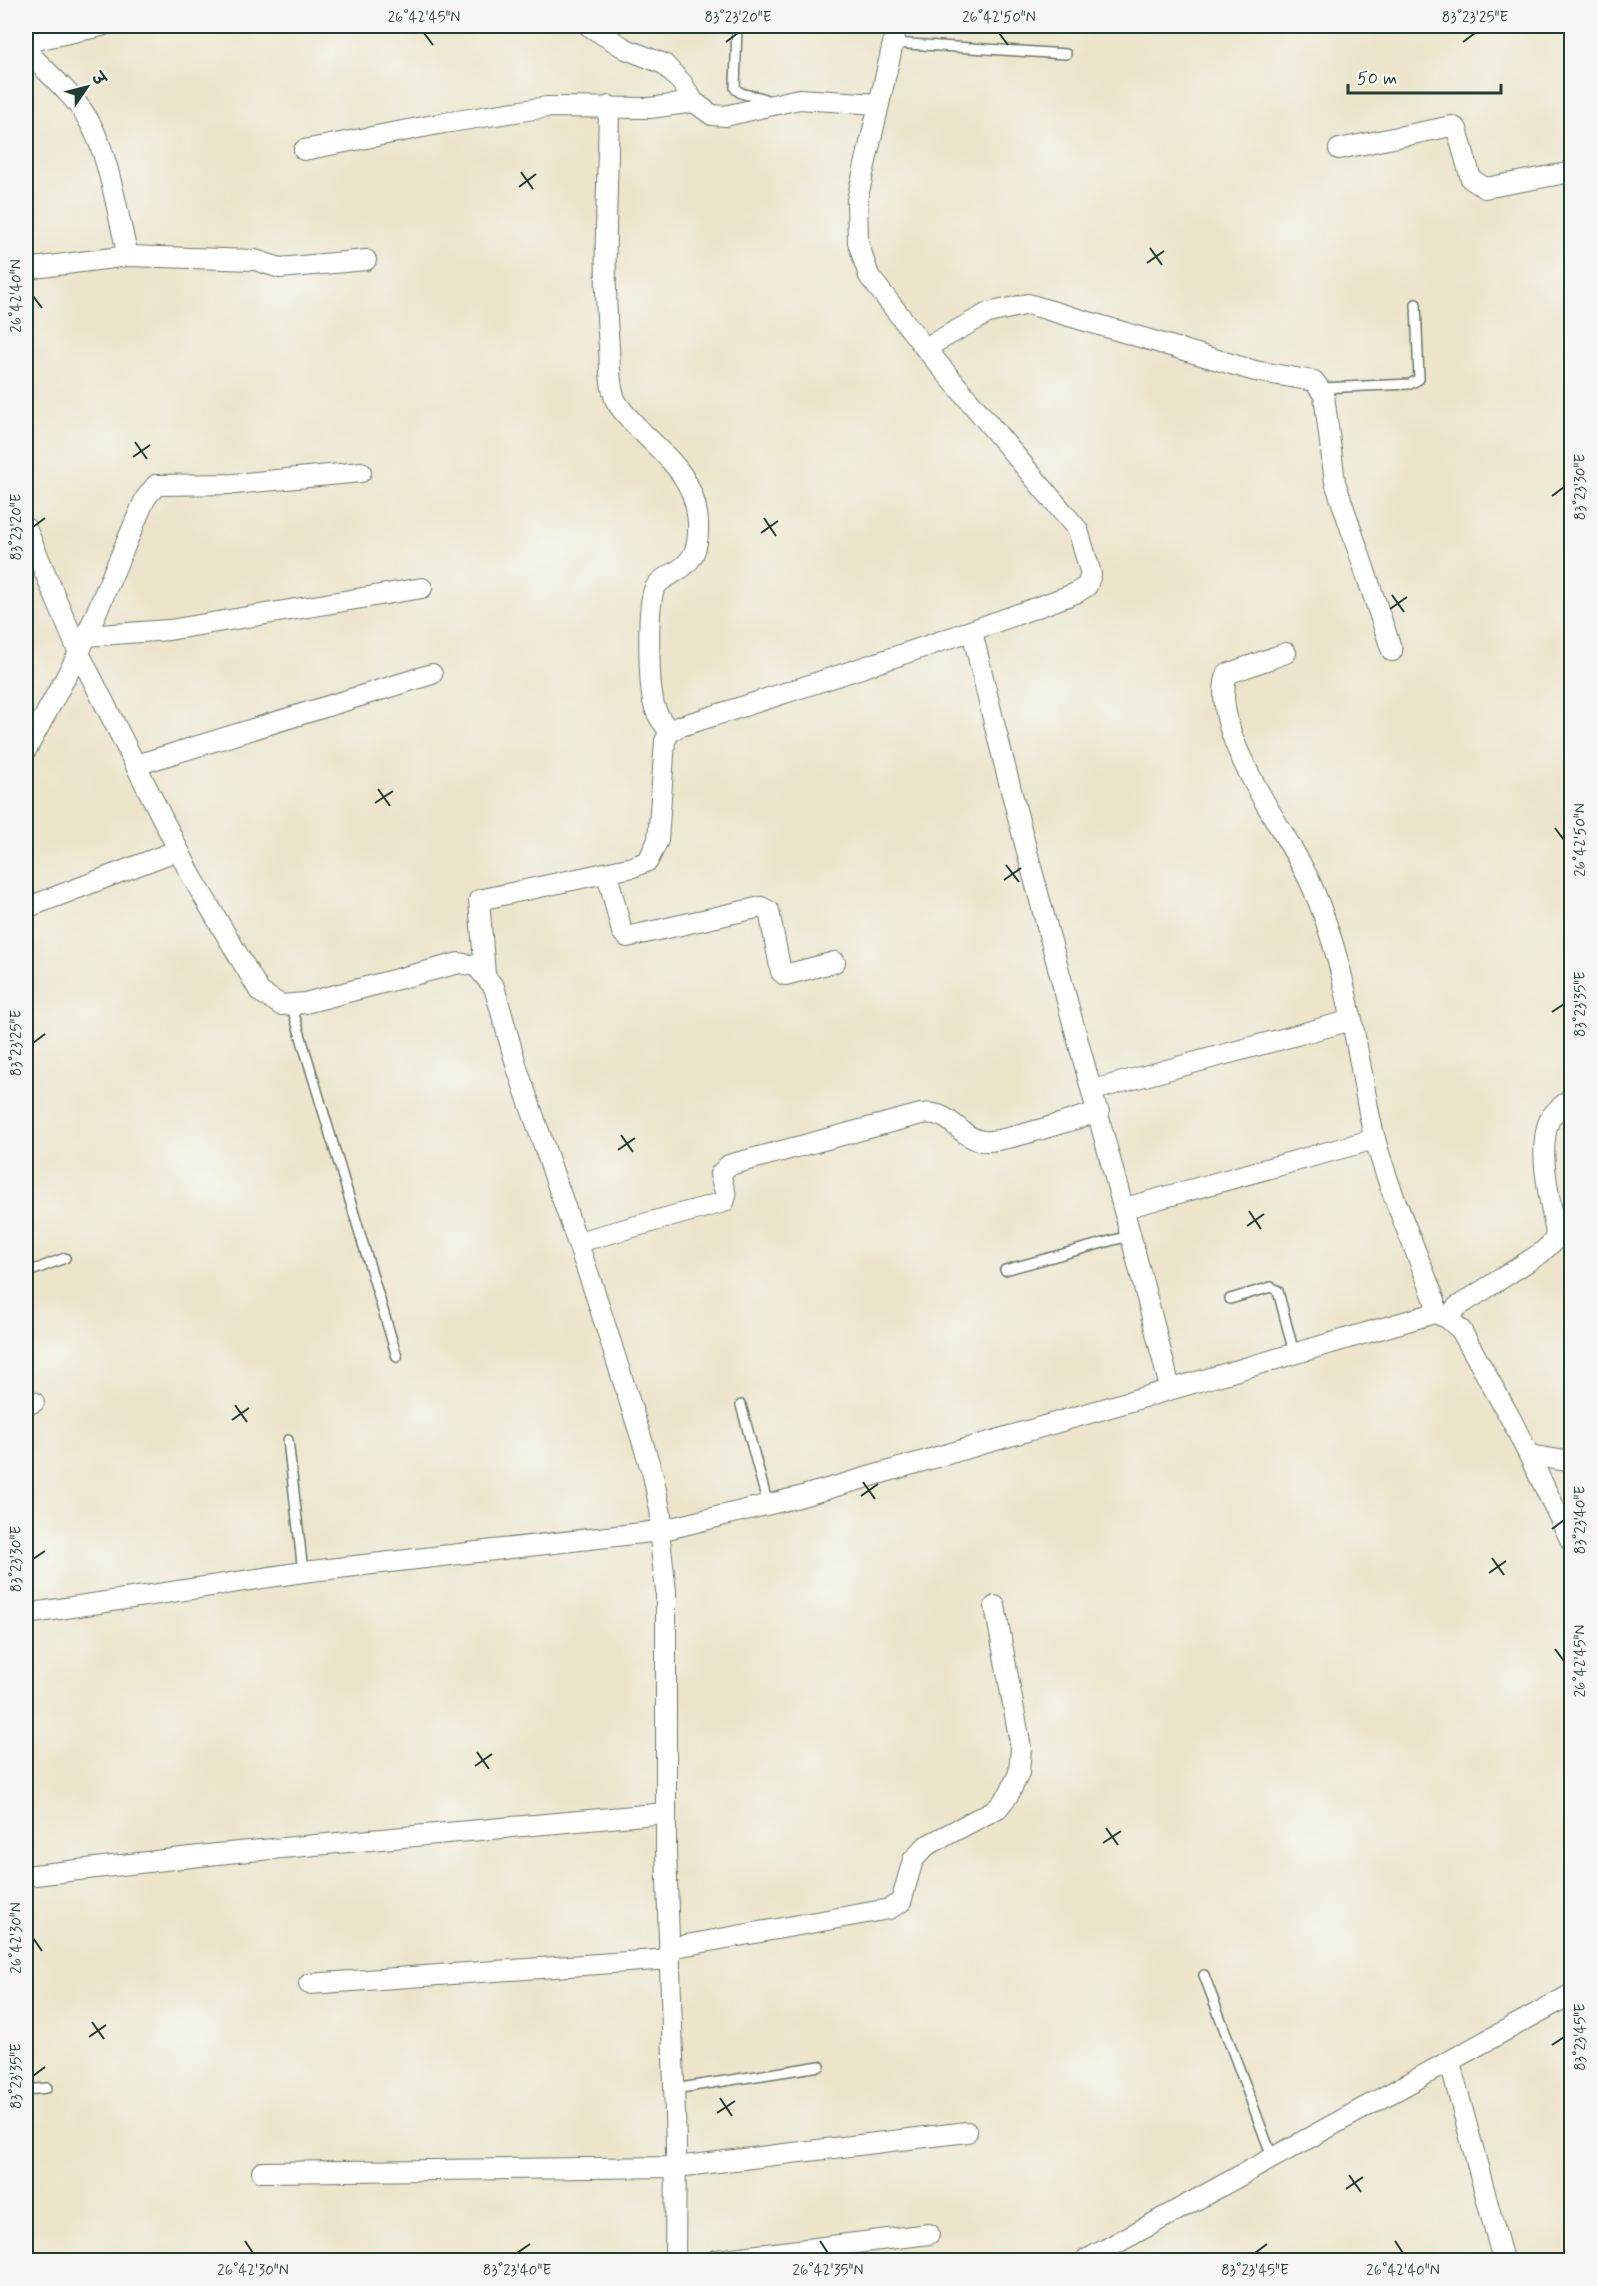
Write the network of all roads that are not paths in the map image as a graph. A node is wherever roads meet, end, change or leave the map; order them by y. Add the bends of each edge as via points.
1 (102, 26) edge
2 (589, 26) edge
3 (737, 26) edge
4 (895, 34) edge
5 (26, 42) edge
6 (26, 50) edge
7 (1066, 54) dead end
8 (694, 102) junction
9 (772, 104) junction
10 (879, 104) junction
11 (609, 106) junction
12 (1339, 149) dead end
13 (304, 150) dead end
14 (1572, 172) edge
15 (128, 256) junction
16 (366, 260) dead end
17 (26, 269) edge
18 (1416, 304) dead end
19 (925, 348) junction
20 (1321, 388) junction
21 (361, 472) dead end
22 (26, 528) edge
23 (422, 588) dead end
24 (972, 631) junction
25 (83, 645) junction
26 (1392, 651) dead end
27 (1286, 652) dead end
28 (432, 674) dead end
29 (670, 732) junction
30 (26, 750) edge
31 (136, 765) junction
32 (178, 850) junction
33 (608, 873) junction
34 (26, 908) edge
35 (835, 962) dead end
36 (485, 974) junction
37 (291, 1004) junction
38 (1352, 1020) junction
39 (1093, 1090) junction
40 (1572, 1098) edge
41 (1099, 1112) junction
42 (1375, 1139) junction
43 (1125, 1208) junction
44 (1132, 1235) junction
45 (578, 1242) junction
46 (65, 1258) dead end
47 (1005, 1270) dead end
48 (26, 1273) edge
49 (1230, 1299) dead end
50 (1441, 1315) junction
51 (1294, 1353) junction
52 (397, 1357) dead end
53 (1170, 1388) junction
54 (741, 1405) dead end
55 (288, 1440) dead end
56 (1529, 1455) junction
57 (1572, 1462) edge
58 (768, 1505) junction
59 (659, 1531) junction
60 (1572, 1543) edge
61 (303, 1572) junction
62 (995, 1606) dead end
63 (26, 1614) edge
64 (666, 1813) junction
65 (26, 1876) edge
66 (670, 1954) junction
67 (1204, 1975) dead end
68 (309, 1984) dead end
69 (1572, 1994) edge
70 (1450, 2063) junction
71 (820, 2066) dead end
72 (47, 2088) dead end
73 (674, 2089) junction
74 (26, 2090) edge
75 (967, 2132) dead end
76 (1273, 2159) junction
77 (676, 2167) junction
78 (262, 2172) dead end
79 (929, 2234) dead end
80 (675, 2260) edge
81 (716, 2260) edge
82 (1086, 2260) edge
83 (1503, 2260) edge

1 - 5 street
2 - 8 street via 626,49 664,64
3 - 9 lane via 735,88 742,94 760,95
4 - 7 lane
4 - 10 street
6 - 15 street via 91,124
8 - 9 street via 702,110 719,116
8 - 11 street via 650,108
9 - 10 street via 799,99
10 - 19 street via 857,200 858,242 870,276
11 - 13 street via 547,107
11 - 29 street via 607,322 612,388 623,412 683,474 694,498 698,522 694,557 660,580 651,604 650,681 659,717
12 - 14 street via 1452,126 1471,179 1485,188
15 - 16 street via 255,260 280,268
15 - 17 street
18 - 20 lane via 1419,379 1410,384
19 - 20 street via 988,313 1028,304 1255,371 1314,381
19 - 24 street via 1078,531 1091,574 1087,586 1076,593
20 - 26 street via 1335,482
21 - 25 street via 234,484 156,485 145,499
22 - 25 street
23 - 25 street
24 - 29 street
24 - 39 street via 1002,757
25 - 30 street
25 - 31 street
27 - 38 street via 1227,674 1225,714 1238,751 1311,884
28 - 31 street
29 - 33 street via 665,741 658,840 648,861
31 - 32 street
32 - 34 street
32 - 37 street via 260,992 281,1005
33 - 35 street via 622,932 627,937 761,907 769,911 785,975
33 - 36 street via 479,900
36 - 37 street via 476,966 459,963
36 - 45 street via 494,987 518,1071
37 - 52 lane
38 - 39 street
38 - 42 street
39 - 41 street
40 - 50 street via 1549,1119 1545,1138 1556,1234 1553,1242
41 - 43 street
41 - 45 street via 993,1141 974,1138 934,1112 921,1114 729,1165 720,1174 724,1202
42 - 43 street
42 - 50 street
43 - 44 street
44 - 47 lane
44 - 53 street
45 - 59 street via 653,1475 661,1515
46 - 48 lane
49 - 51 lane via 1275,1288
50 - 51 street
50 - 56 street via 1461,1330
51 - 53 street
53 - 58 street via 1070,1421
54 - 58 lane
55 - 61 lane
56 - 57 street
56 - 60 street
58 - 59 street
59 - 61 street
59 - 64 street via 666,1591
61 - 63 street
62 - 66 street via 1021,1748 1018,1773 998,1808 926,1846 913,1860 901,1902 889,1909
64 - 65 street via 216,1854
64 - 66 street
66 - 68 street
66 - 73 street
67 - 76 lane
69 - 70 street
70 - 76 street
70 - 83 street
71 - 73 lane
72 - 74 lane
73 - 77 street
75 - 77 street
76 - 82 street
77 - 78 street
77 - 80 street
79 - 81 street

